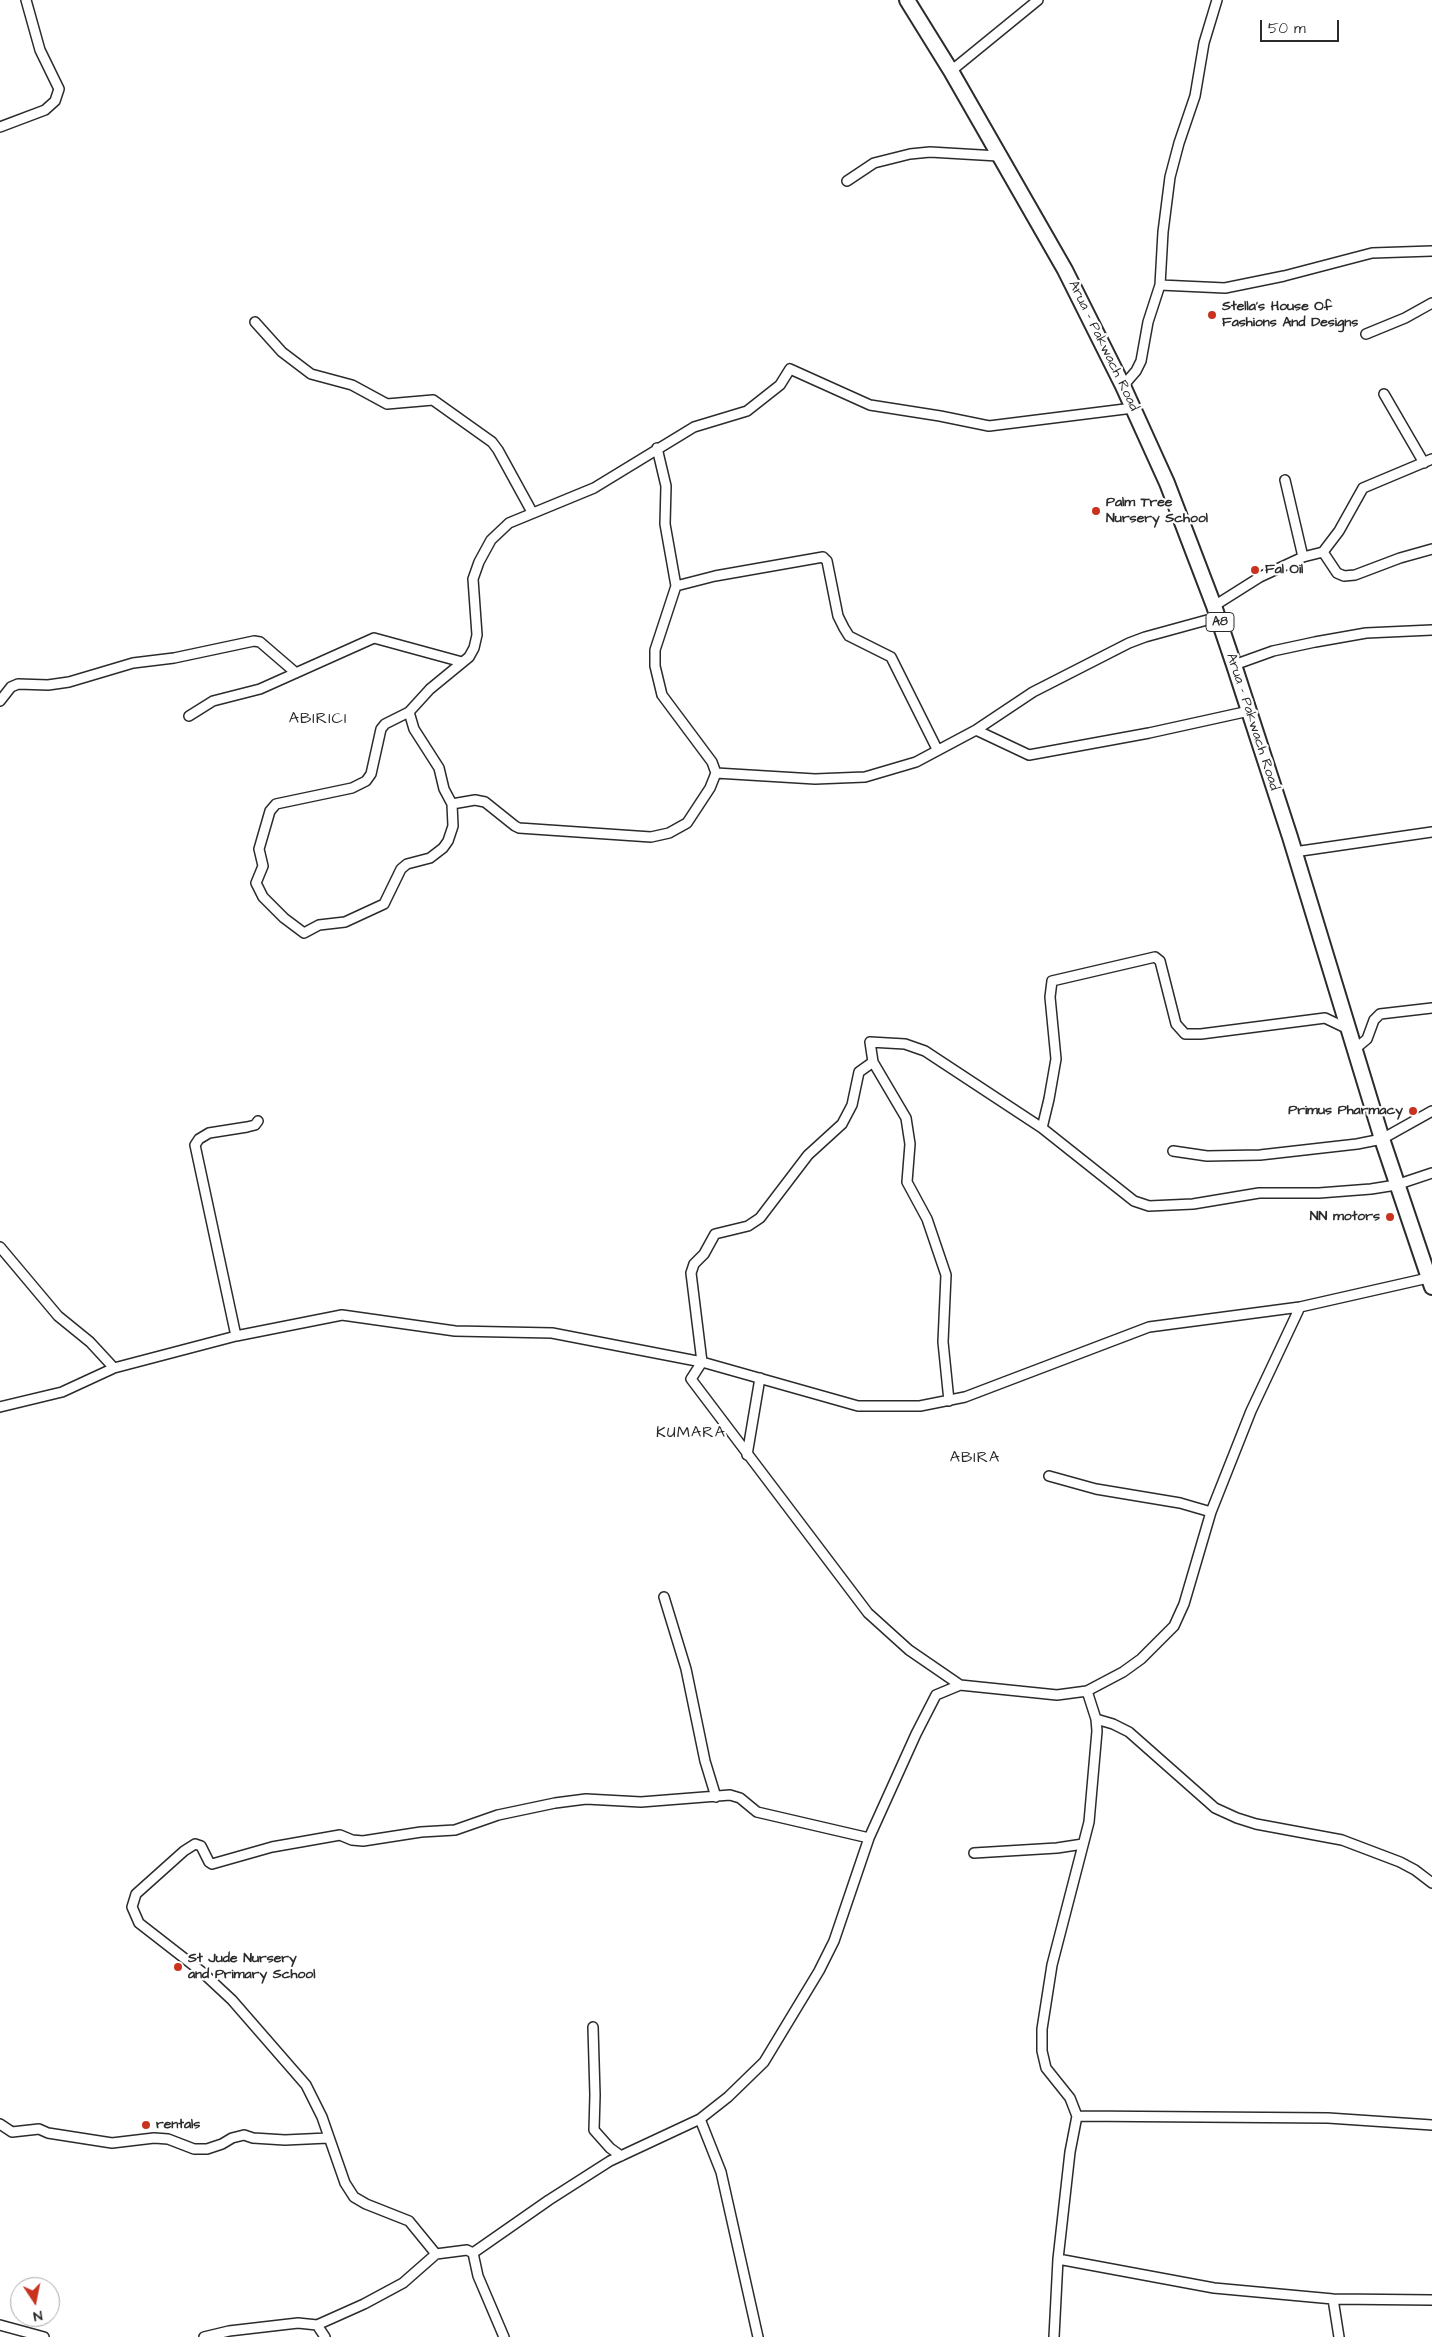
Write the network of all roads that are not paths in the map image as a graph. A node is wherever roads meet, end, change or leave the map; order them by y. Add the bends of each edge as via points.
1 (26, 0) edge
2 (906, 0) edge
3 (1038, 0) edge
4 (1217, 0) edge
5 (951, 70) junction
6 (0, 127) edge
7 (998, 156) junction
8 (847, 181) dead end
9 (1432, 251) edge
10 (1160, 285) junction
11 (1432, 303) edge
12 (255, 322) dead end
13 (1366, 334) dead end
14 (1123, 386) junction
15 (1384, 394) dead end
16 (1133, 408) junction
17 (657, 448) junction
18 (1428, 461) edge
19 (1285, 480) dead end
20 (532, 512) junction
21 (1432, 549) edge
22 (1323, 552) junction
23 (1303, 557) junction
24 (676, 586) junction
25 (1216, 612) junction
26 (1432, 630) edge
27 (462, 662) junction
28 (1234, 665) junction
29 (296, 673) junction
30 (0, 701) edge
31 (1249, 711) junction
32 (409, 712) junction
33 (190, 716) dead end
34 (976, 730) junction
35 (937, 749) junction
36 (716, 772) junction
37 (452, 804) junction
38 (1432, 832) edge
39 (1294, 852) junction
40 (1432, 1008) edge
41 (1348, 1030) junction
42 (1355, 1049) junction
43 (873, 1062) junction
44 (1432, 1112) edge
45 (258, 1121) dead end
46 (1042, 1128) junction
47 (1382, 1139) junction
48 (1173, 1151) dead end
49 (1432, 1173) edge
50 (1396, 1185) junction
51 (0, 1246) edge
52 (1430, 1283) edge
53 (1300, 1307) junction
54 (236, 1336) junction
55 (702, 1362) junction
56 (114, 1368) junction
57 (760, 1378) junction
58 (949, 1401) junction
59 (0, 1407) edge
60 (747, 1455) junction
61 (1050, 1476) dead end
62 (1211, 1512) junction
63 (664, 1596) dead end
64 (960, 1685) junction
65 (1087, 1691) junction
66 (1096, 1719) junction
67 (716, 1797) junction
68 (869, 1838) junction
69 (1083, 1844) junction
70 (974, 1853) dead end
71 (1432, 1883) edge
72 (593, 2027) dead end
73 (1077, 2116) junction
74 (700, 2120) junction
75 (0, 2124) edge
76 (1432, 2125) edge
77 (328, 2138) junction
78 (621, 2156) junction
79 (473, 2253) junction
80 (436, 2254) junction
81 (1058, 2259) junction
82 (1333, 2299) junction
83 (1432, 2300) edge
84 (0, 2325) edge
85 (317, 2325) junction
86 (44, 2337) edge
87 (204, 2337) edge
88 (325, 2337) edge
89 (504, 2337) edge
90 (758, 2337) edge
91 (1054, 2337) edge
92 (1339, 2337) edge

1 - 6 street via 40,50 59,89 55,101 45,110
2 - 5 main road, Arua - Pakwach Road / A8
3 - 5 street
4 - 10 street via 1204,43 1196,96 1170,176
5 - 7 main road, Arua - Pakwach Road / A8
7 - 8 street via 910,154 874,163
7 - 14 main road, Arua - Pakwach Road / A8 via 1030,207
9 - 10 street via 1372,253 1225,288
10 - 14 street via 1148,322 1141,361
11 - 13 street
12 - 20 street via 282,352 311,374 352,385 387,404 433,400 492,442
14 - 16 main road, Arua - Pakwach Road / A8
15 - 18 street
16 - 17 street via 989,426 870,405 793,369 780,385 747,411 694,427
16 - 25 main road, Arua - Pakwach Road / A8 via 1167,483
17 - 20 street via 594,488
17 - 24 street via 666,486 665,524
18 - 22 street via 1363,488 1339,532
19 - 23 street
20 - 27 street via 509,523 499,532 479,562 473,579 477,635 474,648
21 - 22 street via 1344,576 1338,574
22 - 23 street
23 - 25 street via 1260,577
24 - 35 street via 823,557 827,561 836,608 844,628 849,636 891,657
24 - 36 street via 655,650 657,682 662,695
25 - 28 main road, Arua - Pakwach Road / A8
25 - 34 street via 1129,643 1034,692
26 - 28 street via 1366,633 1315,642 1273,651
27 - 29 street via 374,638
27 - 32 street
28 - 31 main road, Arua - Pakwach Road / A8
29 - 30 street via 260,642 254,641 133,663 69,682 18,684 11,687
29 - 33 street via 260,689 213,702
31 - 34 street via 1150,734 1029,755
31 - 39 main road, Arua - Pakwach Road / A8
32 - 37 street via 414,729 440,768 444,789
32 - 37 street via 381,729 366,781 352,788 276,804 266,821 259,849 263,866 256,879 258,888 284,918 304,932 319,925 345,922 384,904 401,869 407,864 430,858 443,848 453,826
34 - 35 street
35 - 36 street via 916,762 864,777 815,779
36 - 37 street via 710,788 686,822 669,833 651,837 519,828 485,802 475,800
38 - 39 street
39 - 41 main road, Arua - Pakwach Road / A8
40 - 42 street via 1380,1014 1367,1038
41 - 42 main road, Arua - Pakwach Road / A8
41 - 46 street via 1325,1018 1185,1034 1176,1024 1160,961 1154,957 1052,981 1050,997 1056,1059
42 - 47 main road, Arua - Pakwach Road / A8
43 - 46 street via 870,1042 917,1047
43 - 55 street via 859,1072 852,1104 842,1124 808,1155 760,1218 748,1226 715,1234 694,1264 691,1273
43 - 58 street via 906,1118 910,1144 907,1182 927,1219 946,1274 943,1342
44 - 47 street
45 - 54 street via 248,1127 209,1133 198,1139 195,1146
46 - 50 street via 1122,1192 1149,1206 1193,1204 1256,1193 1320,1193
47 - 48 street via 1260,1155 1207,1156
47 - 50 main road, Arua - Pakwach Road / A8
49 - 50 street
50 - 52 main road, Arua - Pakwach Road / A8
51 - 56 street via 58,1316 90,1342
52 - 53 street
53 - 58 street via 1179,1321 1140,1329 1060,1362
53 - 62 street via 1251,1411
54 - 55 street via 345,1315 455,1331 552,1333
54 - 56 street
55 - 57 street
55 - 60 street via 692,1381
56 - 59 street via 62,1392
57 - 58 street via 858,1406 910,1407
57 - 60 street
60 - 64 street via 828,1558 854,1598 908,1650
61 - 62 street via 1096,1489 1180,1502
62 - 65 street via 1184,1604 1174,1626 1141,1659
63 - 67 street via 686,1669
64 - 65 street via 1057,1695
64 - 68 street via 933,1699
65 - 66 street
66 - 69 street via 1090,1813
66 - 71 street via 1128,1732 1222,1811 1256,1824 1342,1840 1400,1862
67 - 68 street via 736,1796 757,1812
67 - 77 street via 641,1802 574,1801 498,1815 455,1830 363,1842 340,1835 272,1847 212,1864 201,1846 194,1844 156,1875 132,1900 134,1916 232,2000 274,2047 315,2100
68 - 74 street via 834,1941 777,2043 751,2077
69 - 70 street
69 - 73 street via 1052,1965 1042,2039 1046,2068 1070,2098
72 - 78 street via 594,2130
73 - 76 street via 1328,2118
73 - 81 street
74 - 78 street
74 - 90 street via 721,2172
75 - 77 street via 12,2132 39,2129 112,2143 168,2139 194,2149 208,2149 244,2135 285,2140
77 - 80 street via 345,2183 354,2197 409,2221
78 - 79 street via 549,2200
79 - 80 street via 467,2250
79 - 89 street via 478,2276
80 - 85 street via 403,2283
81 - 82 street via 1214,2288
81 - 91 street
82 - 83 street
82 - 92 street
84 - 86 street
85 - 87 street via 258,2327
85 - 88 street

